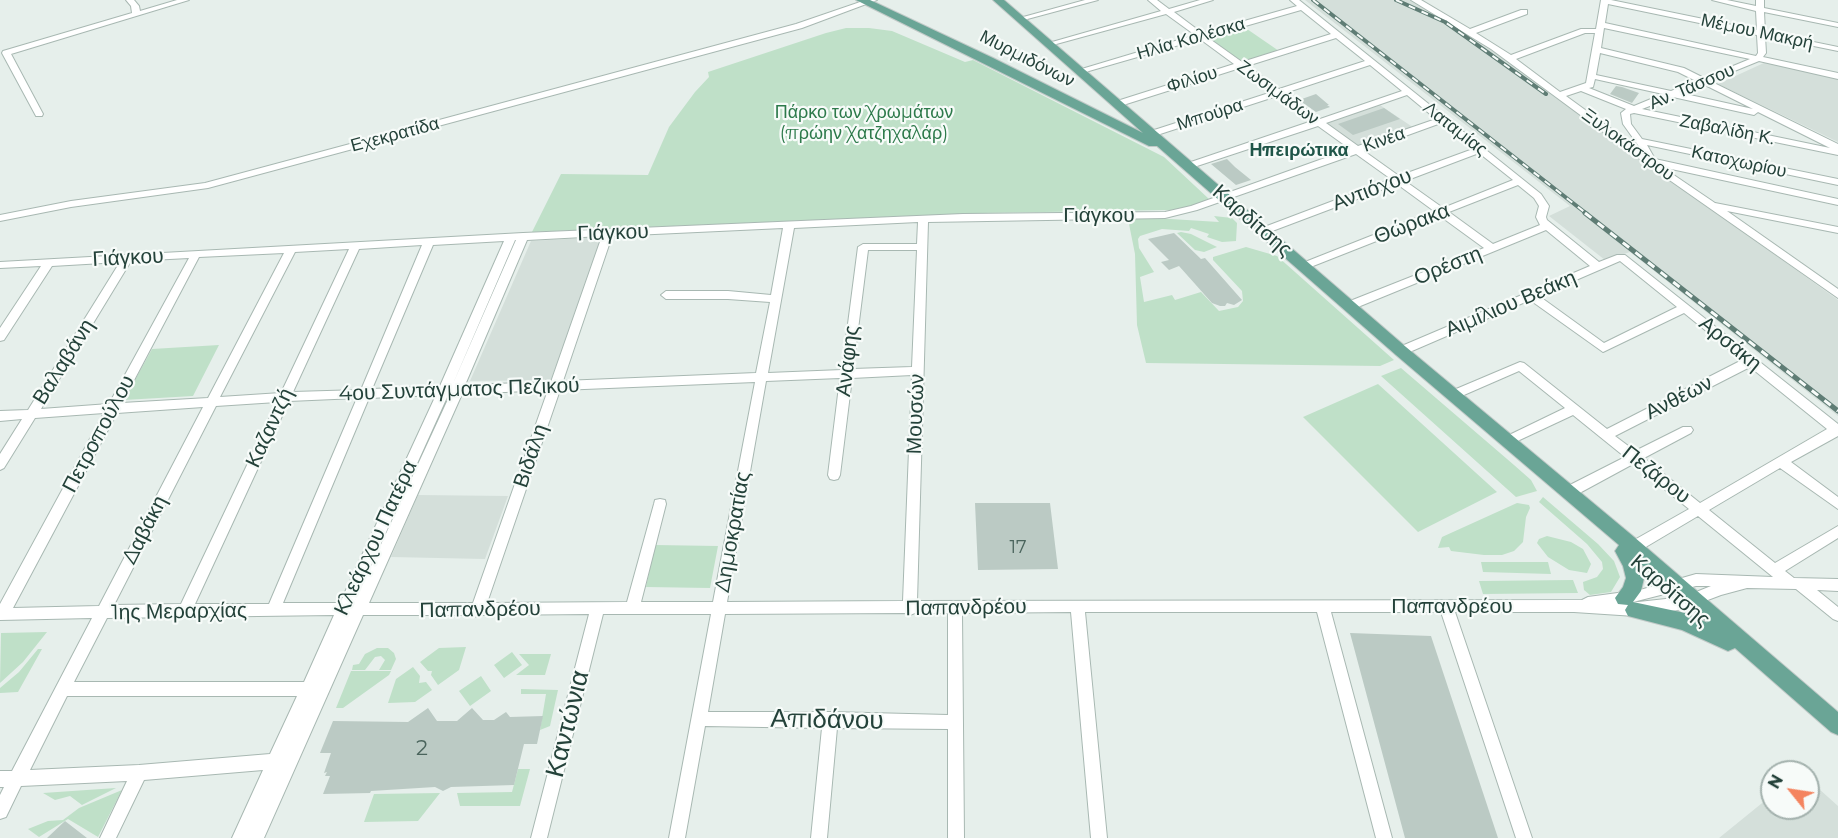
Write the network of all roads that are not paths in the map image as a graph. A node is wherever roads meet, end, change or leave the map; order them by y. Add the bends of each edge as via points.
1 (130, 0) edge
2 (185, 0) edge
3 (998, 0) edge
4 (1094, 0) edge
5 (1152, 0) edge
6 (1209, 0) edge
7 (1294, 0) edge
8 (1415, 0) edge
9 (1605, 0) edge
10 (1716, 0) edge
11 (867, 1) edge
12 (1073, 2) edge
13 (1760, 4) edge
14 (1304, 8) junction
15 (1167, 12) junction
16 (1524, 12) dead end
17 (136, 14) junction
18 (1020, 19) junction
19 (1838, 25) edge
20 (1601, 28) junction
21 (1471, 32) junction
22 (1761, 33) junction
23 (1336, 35) junction
24 (1203, 38) junction
25 (1048, 44) junction
26 (1838, 49) edge
27 (1597, 50) junction
28 (1509, 59) junction
29 (1758, 59) junction
30 (1371, 62) junction
31 (1240, 65) junction
32 (1082, 73) junction
33 (1592, 75) junction
34 (1838, 76) edge
35 (1703, 81) junction
36 (1584, 89) junction
37 (1278, 92) junction
38 (1409, 92) junction
39 (1672, 93) junction
40 (1559, 95) junction
41 (1117, 104) junction
42 (1635, 111) junction
43 (39, 114) dead end
44 (1773, 116) junction
45 (1444, 119) junction
46 (1319, 122) junction
47 (1151, 134) junction
48 (1640, 141) junction
49 (1481, 149) junction
50 (1357, 150) junction
51 (1838, 150) edge
52 (1175, 155) junction
53 (1652, 162) junction
54 (1188, 166) junction
55 (1398, 180) junction
56 (1520, 181) junction
57 (1838, 182) edge
58 (1224, 197) junction
59 (1838, 202) edge
60 (1712, 205) junction
61 (1442, 212) junction
62 (0, 218) edge
63 (923, 219) junction
64 (789, 225) junction
65 (1547, 226) junction
66 (1838, 230) edge
67 (1263, 231) junction
68 (608, 234) junction
69 (517, 237) junction
70 (429, 241) junction
71 (356, 245) junction
72 (922, 247) junction
73 (1491, 248) junction
74 (291, 249) junction
75 (196, 254) junction
76 (1621, 257) joint
77 (128, 258) junction
78 (48, 262) junction
79 (0, 265) edge
80 (1304, 266) junction
81 (1598, 267) junction
82 (1838, 294) edge
83 (666, 295) dead end
84 (1531, 296) junction
85 (776, 299) junction
86 (1349, 306) junction
87 (1685, 308) junction
88 (0, 337) edge
89 (1401, 351) junction
90 (1751, 361) junction
91 (918, 370) junction
92 (847, 374) junction
93 (762, 377) junction
94 (556, 386) junction
95 (451, 389) junction
96 (363, 394) junction
97 (1453, 395) junction
98 (284, 397) junction
99 (212, 401) junction
100 (113, 407) junction
101 (1574, 409) junction
102 (32, 414) junction
103 (0, 416) edge
104 (1687, 430) dead end
105 (1837, 430) edge
106 (1606, 435) junction
107 (1507, 441) junction
108 (1634, 457) junction
109 (1781, 462) junction
110 (0, 465) edge
111 (834, 475) dead end
112 (1569, 492) junction
113 (660, 504) dead end
114 (1838, 504) edge
115 (1701, 510) junction
116 (1838, 531) edge
117 (1629, 549) junction
118 (1775, 570) junction
119 (1744, 584) junction
120 (1796, 584) junction
121 (1838, 585) edge
122 (1671, 586) junction
123 (1630, 604) junction
124 (1699, 604) junction
125 (1446, 606) junction
126 (1078, 607) junction
127 (1323, 607) junction
128 (597, 609) junction
129 (632, 609) junction
130 (719, 609) junction
131 (910, 609) junction
132 (955, 609) junction
133 (185, 610) junction
134 (273, 611) junction
135 (343, 611) junction
136 (358, 611) junction
137 (477, 611) junction
138 (102, 612) junction
139 (1, 614) edge
140 (1838, 615) edge
141 (1728, 642) junction
142 (63, 689) junction
143 (308, 689) junction
144 (699, 719) junction
145 (830, 719) junction
146 (955, 722) junction
147 (1838, 725) edge
148 (1838, 738) edge
149 (275, 761) junction
150 (139, 773) junction
151 (17, 777) junction
152 (0, 779) edge
153 (0, 811) edge
154 (108, 838) edge
155 (240, 838) edge
156 (256, 838) edge
157 (539, 838) edge
158 (677, 838) edge
159 (819, 838) edge
160 (956, 838) edge
161 (1099, 838) edge
162 (1384, 838) edge
163 (1524, 838) edge

1 - 17 street
2 - 17 street
3 - 18 main road, Καρδίτσης
4 - 12 street
5 - 15 street, Ζωσιμάδων
6 - 15 street
7 - 14 street, Λαταμίας
8 - 21 street, Ξυλοκάστρου
9 - 20 street
9 - 22 street, Μέμου Μακρή
10 - 13 street
11 - 47 main road, Μυρμιδόνων via 997,55
11 - 52 main road, Μυρμιδόνων
11 - 62 street, Εχεκρατίδα via 785,29 205,186
12 - 18 street
13 - 19 street
13 - 22 street, Αν. Τάσσου
14 - 23 street, Λαταμίας
14 - 24 street, Ηλία Κολέσκα
15 - 24 street, Ζωσιμάδων
15 - 25 street
16 - 21 street
17 - 43 street via 6,53
18 - 25 main road, Καρδίτσης
20 - 27 street
20 - 28 street
20 - 29 street
21 - 28 street, Ξυλοκάστρου
22 - 26 street, Μέμου Μακρή
22 - 29 street, Αν. Τάσσου via 1762,55
23 - 30 street, Λαταμίας
23 - 31 street, Φιλίου
24 - 31 street, Ζωσιμάδων
24 - 32 street, Ηλία Κολέσκα
25 - 32 main road, Καρδίτσης
27 - 33 street
27 - 35 street via 1675,68
28 - 40 street, Ξυλοκάστρου
29 - 34 street
29 - 35 street, Αν. Τάσσου
30 - 37 street, Μπούρα
30 - 38 street, Λαταμίας
31 - 37 street, Ζωσιμάδων
31 - 41 street, Φιλίου
32 - 41 main road, Καρδίτσης
33 - 36 street via 1590,85
33 - 39 street
35 - 39 street, Αν. Τάσσου
35 - 44 street
36 - 40 street
36 - 42 street, Ζαβαλίδη Κ.
37 - 46 street, Ζωσιμάδων
37 - 47 street, Μπούρα
38 - 45 street, Λαταμίας
38 - 46 street
39 - 42 street, Αν. Τάσσου
39 - 44 street
40 - 53 street, Ξυλοκάστρου
41 - 47 main road, Καρδίτσης
42 - 48 street, Αν. Τάσσου via 1626,112 1624,117
42 - 51 street, Ζαβαλίδη Κ.
44 - 51 street
45 - 49 street, Λαταμίας
45 - 50 street, Κινέα
46 - 50 street, Ζωσιμάδων
46 - 54 street
47 - 52 main road, Καρδίτσης
48 - 53 street, Αν. Τάσσου
48 - 57 street, Κατοχωρίου
49 - 55 street, Αντιόχου
49 - 56 street, Λαταμίας
50 - 55 street, Ζωσιμάδων
50 - 58 street, Κινέα
52 - 54 main road, Καρδίτσης
53 - 59 street
53 - 60 street, Ξυλοκάστρου
54 - 58 main road, Καρδίτσης
55 - 61 street, Ζωσιμάδων
55 - 67 street, Αντιόχου
56 - 61 street, Θώρακα
56 - 65 street, Λαταμίας via 1542,199 1541,218
58 - 63 street, Γιάγκου via 1165,215
58 - 67 main road, Καρδίτσης
60 - 66 street
60 - 82 street, Ξυλοκάστρου
61 - 73 street, Ζωσιμάδων
61 - 80 street, Θώρακα
63 - 64 street, Γιάγκου
63 - 72 street, Μουσών
64 - 68 street, Γιάγκου
64 - 85 street, Δημοκρατίας
65 - 73 street, Ορέστη
65 - 81 street
67 - 80 main road, Καρδίτσης
68 - 69 street, Γιάγκου
68 - 94 street, Βιδάλη
69 - 70 street, Γιάγκου
69 - 95 street, Κλεάρχου Πατέρα
70 - 71 street, Γιάγκου
70 - 96 street
71 - 74 street, Γιάγκου
71 - 98 street, Καζαντζή
72 - 91 street, Μουσών
72 - 92 street, Ανάφης via 863,247
73 - 86 street, Ορέστη
74 - 75 street, Γιάγκου
74 - 99 street, Δαβάκη
75 - 77 street, Γιάγκου
75 - 100 street, Πετροπούλου
76 - 81 street, Αιμίλιου Βεάκη
76 - 87 street, Αρσάκη
77 - 78 street, Γιάγκου
77 - 102 street, Βαλαβάνη
78 - 79 street, Γιάγκου
78 - 88 street
80 - 86 main road, Καρδίτσης
81 - 84 street, Αιμίλιου Βεάκη
83 - 85 street
84 - 87 street via 1603,348
84 - 89 street, Αιμίλιου Βεάκη
85 - 93 street, Δημοκρατίας
86 - 89 main road, Καρδίτσης
87 - 90 street, Αρσάκη
89 - 97 main road, Καρδίτσης
90 - 105 street, Αρσάκη
90 - 106 street, Ανθέων
91 - 92 street, 4ου Συντάγματος Πεζικού
91 - 131 street, Μουσών
92 - 93 street, 4ου Συντάγματος Πεζικού
92 - 111 street, Ανάφης
93 - 94 street, 4ου Συντάγματος Πεζικού
93 - 130 street, Δημοκρατίας
94 - 95 street, 4ου Συντάγματος Πεζικού
94 - 137 street, Βιδάλη
95 - 96 street, 4ου Συντάγματος Πεζικού
95 - 135 street, Κλεάρχου Πατέρα
95 - 136 street, Κλεάρχου Πατέρα
96 - 98 street, 4ου Συντάγματος Πεζικού
96 - 134 street
97 - 101 street, Πεζάρου via 1520,366
97 - 107 main road, Καρδίτσης
98 - 99 street, 4ου Συντάγματος Πεζικού
98 - 133 street, Καζαντζή
99 - 100 street, 4ου Συντάγματος Πεζικού
99 - 138 street, Δαβάκη
100 - 102 street, 4ου Συντάγματος Πεζικού
100 - 139 street, Πετροπούλου
101 - 106 street, Πεζάρου
101 - 107 street
102 - 103 street, 4ου Συντάγματος Πεζικού
102 - 110 street, Βαλαβάνη
104 - 108 street
105 - 109 street
106 - 108 street, Πεζάρου
107 - 112 main road, Καρδίτσης
107 - 117 main road, Καρδίτσης via 1521,460
108 - 112 street
108 - 115 street, Πεζάρου
109 - 114 street
109 - 115 street
112 - 117 main road, Καρδίτσης
113 - 129 street
115 - 117 street
115 - 118 street, Πεζάρου
116 - 118 street
117 - 122 main road, Καρδίτσης
117 - 123 main road via 1635,578
118 - 120 street, Πεζάρου
119 - 120 street
119 - 122 street via 1717,579
119 - 124 street via 1720,589
120 - 121 street
120 - 140 street, Πεζάρου
122 - 123 street
122 - 124 main road, Καρδίτσης
123 - 124 street
123 - 125 street, Παπανδρέου
123 - 141 main road via 1685,622
124 - 141 main road, Καρδίτσης
124 - 147 main road, Καρδίτσης
125 - 127 street, Παπανδρέου
125 - 163 street
126 - 127 street, Παπανδρέου
126 - 132 street, Παπανδρέου
126 - 161 street
127 - 162 street
128 - 129 street, Παπανδρέου
128 - 137 street, Παπανδρέου
128 - 157 street, Καντώνια
129 - 130 street, Παπανδρέου
130 - 131 street, Παπανδρέου
130 - 144 street, Δημοκρατίας
131 - 132 street, Παπανδρέου
132 - 146 street
133 - 134 street, 1ης Μεραρχίας
133 - 138 street, 1ης Μεραρχίας
134 - 135 street, 1ης Μεραρχίας
135 - 136 street, 1ης Μεραρχίας
135 - 143 street, Κλεάρχου Πατέρα
136 - 137 street, Παπανδρέου
136 - 156 street, Κλεάρχου Πατέρα
138 - 139 street, 1ης Μεραρχίας
138 - 142 street, Δαβάκη
141 - 148 main road, Καρδίτσης
142 - 143 street
142 - 151 street, Δαβάκη
143 - 149 street, Κλεάρχου Πατέρα
144 - 145 street, Απιδάνου
144 - 158 street, Δημοκρατίας
145 - 146 street, Απιδάνου
145 - 159 street
146 - 160 street
149 - 150 street
149 - 155 street, Κλεάρχου Πατέρα
150 - 151 street
150 - 154 street
151 - 152 street
151 - 153 street, Δαβάκη

